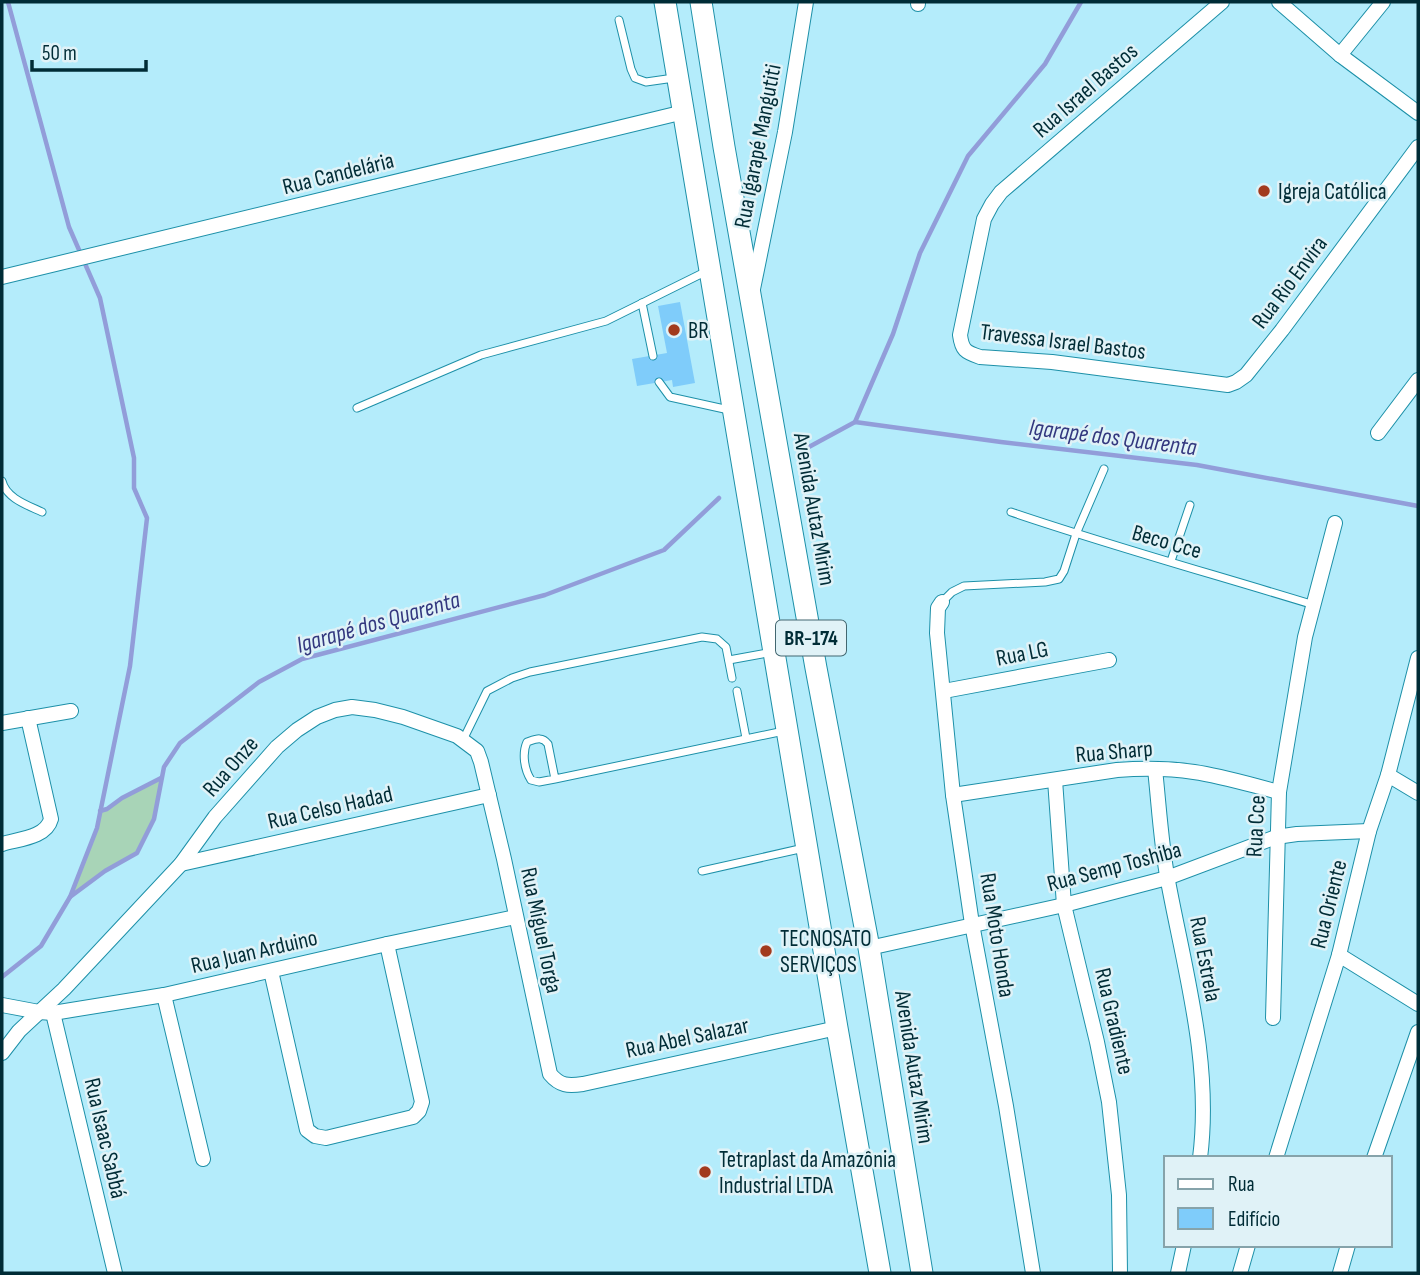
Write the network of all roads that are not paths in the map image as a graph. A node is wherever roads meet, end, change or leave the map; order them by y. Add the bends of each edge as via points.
1 (665, 2) edge
2 (701, 2) edge
3 (806, 2) edge
4 (1222, 2) edge
5 (1279, 2) edge
6 (1383, 2) edge
7 (619, 20) dead end
8 (1340, 55) junction
9 (678, 77) junction
10 (684, 112) junction
11 (1418, 113) edge
12 (1418, 147) edge
13 (984, 219) joint
14 (710, 269) junction
15 (2, 277) edge
16 (751, 298) junction
17 (642, 303) junction
18 (653, 356) dead end
19 (1246, 375) joint
20 (1418, 380) edge
21 (659, 382) dead end
22 (357, 408) dead end
23 (734, 411) junction
24 (1378, 433) dead end
25 (1104, 469) dead end
26 (2, 481) edge
27 (1190, 505) dead end
28 (42, 512) dead end
29 (1011, 512) dead end
30 (1335, 523) dead end
31 (1076, 534) junction
32 (1171, 561) junction
33 (942, 602) joint
34 (1314, 605) junction
35 (775, 652) junction
36 (1418, 659) edge
37 (729, 660) junction
38 (1109, 660) dead end
39 (816, 668) junction
40 (779, 674) junction
41 (732, 678) dead end
42 (737, 691) dead end
43 (944, 691) junction
44 (71, 711) dead end
45 (28, 718) junction
46 (2, 723) edge
47 (788, 730) junction
48 (746, 738) junction
49 (463, 740) junction
50 (1155, 769) junction
51 (1388, 775) junction
52 (555, 779) junction
53 (1055, 780) junction
54 (1279, 792) junction
55 (1418, 793) edge
56 (489, 795) junction
57 (953, 795) junction
58 (1369, 831) junction
59 (1276, 837) junction
60 (2, 844) edge
61 (807, 847) junction
62 (181, 864) junction
63 (702, 872) dead end
64 (1167, 878) junction
65 (1064, 905) junction
66 (515, 917) junction
67 (972, 924) junction
68 (387, 944) junction
69 (869, 948) junction
70 (1339, 955) junction
71 (271, 971) junction
72 (164, 995) junction
73 (1418, 1004) edge
74 (2, 1005) edge
75 (46, 1013) junction
76 (1273, 1018) dead end
77 (837, 1028) junction
78 (1418, 1032) edge
79 (2, 1053) edge
80 (550, 1074) joint
81 (1200, 1156) edge
82 (1277, 1156) edge
83 (1375, 1156) edge
84 (203, 1159) dead end
85 (1184, 1247) edge
86 (1247, 1247) edge
87 (1347, 1247) edge
88 (115, 1273) edge
89 (880, 1273) edge
90 (922, 1273) edge
91 (1033, 1273) edge
92 (1119, 1273) edge
93 (1178, 1273) edge
94 (1240, 1273) edge
95 (1340, 1273) edge

1 - 9 main road, BR-174
2 - 16 main road, Avenida Autaz Mirim / BR-174
3 - 16 street, Rua Igarapé Mangutiti
4 - 13 street, Rua Israel Bastos via 1001,192
5 - 8 street
6 - 8 street
7 - 9 lane via 635,78 646,82
8 - 11 street
9 - 10 main road, BR-174
10 - 14 main road, BR-174
10 - 15 street, Rua Candelária
12 - 19 street, Rua Rio Envira
13 - 19 street, Travessa Israel Bastos via 960,335 961,345 970,354 1228,384
14 - 17 lane
14 - 23 main road, BR-174
16 - 39 main road, Avenida Autaz Mirim / BR-174
17 - 18 lane
17 - 22 lane via 588,327 481,355
20 - 24 street
21 - 23 lane via 670,397
23 - 35 main road, BR-174
25 - 31 lane
26 - 28 lane via 16,500
27 - 32 lane
29 - 31 lane, Beco Cce
30 - 34 street, Rua Cce
31 - 32 lane, Beco Cce
31 - 33 lane via 1059,579 964,586
32 - 34 lane, Beco Cce
33 - 43 street, Rua Moto Honda via 937,633
34 - 54 street, Rua Cce
35 - 37 lane
35 - 40 main road, BR-174
36 - 51 street, Rua Oriente
37 - 41 lane
37 - 49 lane via 726,647 717,639 702,637 512,678 487,691
38 - 43 street, Rua LG
39 - 40 main road
39 - 69 main road, Avenida Autaz Mirim / BR-174
40 - 47 main road, BR-174
42 - 48 lane
43 - 57 street, Rua Moto Honda
44 - 45 street
45 - 46 street
45 - 60 street via 51,819 44,832
47 - 48 lane
47 - 61 main road, BR-174
48 - 52 lane
49 - 56 street via 477,751
49 - 62 street, Rua Onze via 376,710 352,707 317,716 277,747 215,817
50 - 53 street, Rua Sharp
50 - 54 street, Rua Sharp via 1197,772
50 - 64 street, Rua Estrela
51 - 55 street
51 - 58 street, Rua Oriente
52 - 52 lane via 545,740 527,742 524,749 531,780
53 - 57 street, Rua Sharp
53 - 65 street, Rua Gradiente
54 - 59 street, Rua Cce
56 - 62 street, Rua Celso Hadad
56 - 66 street, Rua Miguel Torga
57 - 67 street, Rua Moto Honda
58 - 59 street, Rua Semp Toshiba
58 - 70 street, Rua Oriente
59 - 64 street, Rua Semp Toshiba
59 - 76 street, Rua Cce
61 - 63 lane
61 - 77 main road, BR-174
62 - 75 street, Rua Onze
64 - 65 street, Rua Semp Toshiba
64 - 81 street, Rua Estrela via 1198,1039 1203,1104
65 - 67 street, Rua Semp Toshiba
65 - 92 street, Rua Gradiente via 1109,1102 1119,1195
66 - 68 street, Rua Juan Arduino
66 - 80 street, Rua Miguel Torga
67 - 69 street, Rua Semp Toshiba
67 - 91 street, Rua Moto Honda
68 - 71 street, Rua Juan Arduino
68 - 71 street via 422,1102 413,1116 326,1138 307,1130
69 - 90 main road, Avenida Autaz Mirim / BR-174
70 - 73 street
70 - 82 street, Rua Oriente
71 - 72 street, Rua Juan Arduino
72 - 75 street, Rua Juan Arduino
72 - 84 street
74 - 75 street, Rua Juan Arduino
75 - 79 street, Rua Onze via 19,1031
75 - 88 street, Rua Isaac Sabbá
77 - 80 street, Rua Abel Salazar via 574,1085 556,1082
77 - 89 main road, BR-174
78 - 83 street
85 - 93 street
86 - 94 street
87 - 95 street

